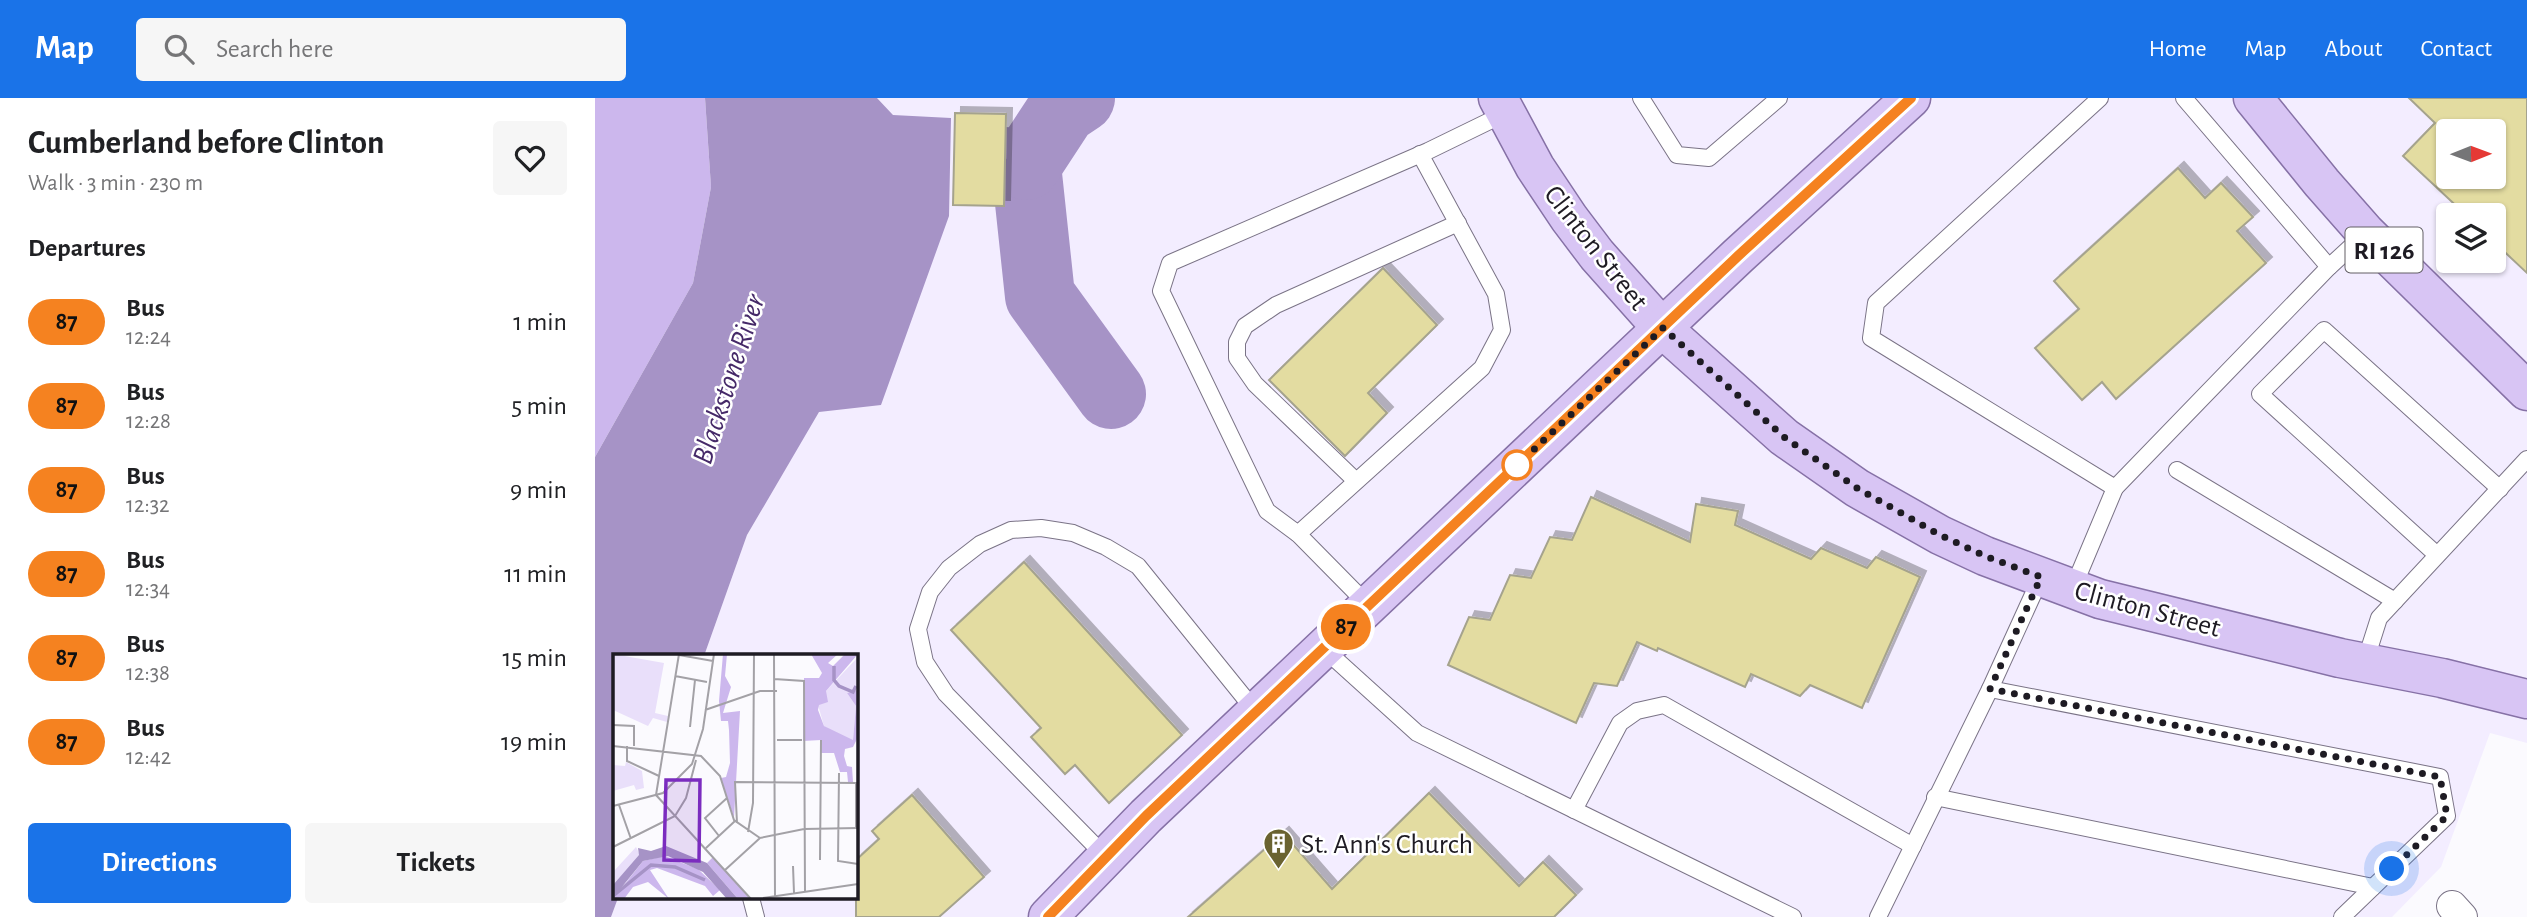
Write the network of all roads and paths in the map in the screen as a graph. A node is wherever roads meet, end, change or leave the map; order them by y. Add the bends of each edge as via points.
1 (1641, 98) edge
2 (1779, 98) edge
3 (1911, 98) edge
4 (2100, 98) edge
5 (2184, 98) edge
6 (2253, 98) edge
7 (1502, 106) edge
8 (1420, 154) junction
9 (1458, 223) junction
10 (2366, 233) junction
11 (2329, 267) junction
12 (1663, 328) junction
13 (2526, 387) edge
14 (2527, 459) edge
15 (2178, 470) dead end
16 (1356, 481) junction
17 (2115, 488) junction
18 (2500, 489) junction
19 (1298, 534) junction
20 (2437, 555) junction
21 (2057, 583) junction
22 (2395, 601) junction
23 (1369, 606) junction
24 (1323, 648) junction
25 (2365, 663) junction
26 (1990, 689) junction
27 (2527, 699) edge
28 (1257, 712) junction
29 (1935, 797) junction
30 (1574, 810) junction
31 (1913, 846) junction
32 (1106, 857) junction
33 (2373, 887) junction
34 (752, 900) edge
35 (756, 917) edge
36 (1048, 917) edge
37 (1793, 917) edge
38 (1878, 917) edge
39 (2342, 917) edge

1 - 2 lane via 1677,155 1709,158
3 - 12 main road
4 - 17 lane via 1876,303 1871,338
5 - 11 lane
6 - 10 main road, RI 126
7 - 8 lane
7 - 12 main road, Clinton Street via 1569,218
8 - 9 lane
8 - 19 lane via 1170,263 1161,291 1267,511
9 - 16 lane via 1496,294 1502,330 1482,368
9 - 16 lane via 1276,305 1245,326 1237,342 1237,358 1255,384
10 - 11 lane
10 - 13 main road, RI 126
11 - 17 lane
12 - 21 main road, Clinton Street via 1784,437 1857,488 1940,535
12 - 23 main road
14 - 18 lane
15 - 22 lane
16 - 19 lane
17 - 21 lane
18 - 20 lane
18 - 20 lane via 2324,330 2260,394
19 - 23 lane
20 - 22 lane
21 - 25 main road, Clinton Street via 2100,599
21 - 26 lane
22 - 25 lane via 2379,618
23 - 24 main road
24 - 28 main road
24 - 30 lane via 1417,733
25 - 27 main road, Clinton Street
26 - 29 lane
26 - 33 lane via 2440,777 2447,816
28 - 32 main road
28 - 32 lane via 1139,566 1106,547 1073,533 1011,530 980,544 949,568 930,592 918,629 925,662 946,694
29 - 31 lane
29 - 33 lane
30 - 31 lane via 1621,723 1637,711 1664,705
30 - 37 lane
31 - 38 lane
32 - 36 main road
33 - 39 lane
34 - 35 lane

